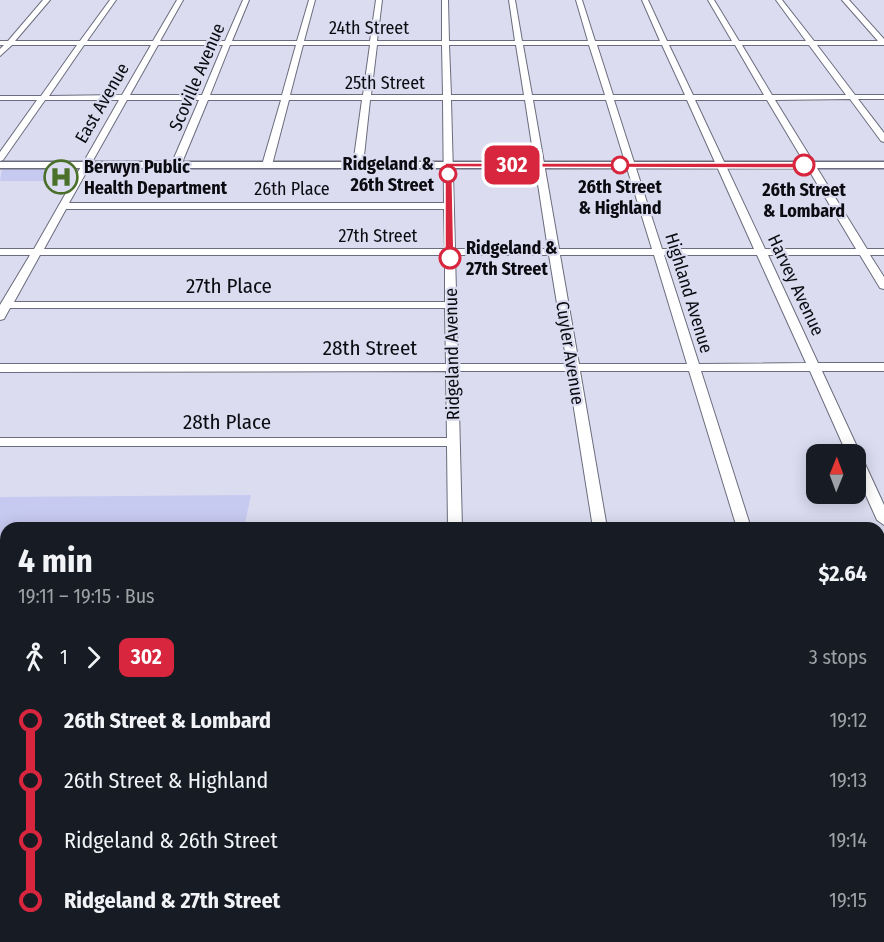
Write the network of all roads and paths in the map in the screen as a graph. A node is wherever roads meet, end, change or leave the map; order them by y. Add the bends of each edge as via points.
1 (47, 0) edge
2 (113, 0) edge
3 (180, 0) edge
4 (246, 0) edge
5 (312, 0) edge
6 (379, 0) edge
7 (445, 0) edge
8 (512, 0) edge
9 (579, 0) edge
10 (645, 0) edge
11 (711, 0) edge
12 (779, 0) edge
13 (845, 0) edge
14 (0, 43) edge
15 (10, 43) junction
16 (82, 43) junction
17 (156, 43) junction
18 (228, 43) junction
19 (300, 43) junction
20 (373, 43) junction
21 (446, 43) junction
22 (519, 43) junction
23 (592, 43) junction
24 (665, 43) junction
25 (737, 43) junction
26 (811, 43) junction
27 (884, 43) edge
28 (0, 54) edge
29 (770, 97) junction
30 (852, 97) junction
31 (884, 97) edge
32 (0, 98) edge
33 (43, 98) junction
34 (124, 98) junction
35 (205, 98) junction
36 (285, 98) junction
37 (366, 98) junction
38 (447, 98) junction
39 (528, 98) junction
40 (609, 98) junction
41 (690, 98) junction
42 (884, 139) edge
43 (0, 158) edge
44 (0, 165) edge
45 (86, 165) junction
46 (177, 165) junction
47 (267, 165) junction
48 (358, 165) junction
49 (448, 165) junction
50 (539, 165) junction
51 (630, 165) junction
52 (721, 165) junction
53 (811, 165) junction
54 (884, 165) edge
55 (63, 206) junction
56 (449, 206) junction
57 (0, 252) edge
58 (37, 252) junction
59 (450, 252) junction
60 (554, 252) junction
61 (658, 252) junction
62 (762, 252) junction
63 (864, 252) junction
64 (884, 252) edge
65 (884, 286) edge
66 (6, 305) junction
67 (451, 305) junction
68 (0, 317) edge
69 (452, 367) junction
70 (573, 367) junction
71 (694, 367) junction
72 (814, 367) junction
73 (884, 367) edge
74 (0, 368) edge
75 (0, 442) edge
76 (453, 442) junction
77 (850, 444) edge
78 (866, 480) edge
79 (884, 520) edge
80 (455, 522) edge
81 (599, 522) edge
82 (742, 522) edge

1 - 15 street
2 - 16 street
3 - 17 street, East Avenue
4 - 18 street, Scoville Avenue
5 - 19 street
6 - 20 street
7 - 21 street, Ridgeland Avenue
8 - 22 street, Cuyler Avenue
9 - 23 street, Highland Avenue
10 - 24 street, Harvey Avenue
11 - 25 street
12 - 26 street
13 - 27 street
14 - 15 street, 24th Street
15 - 16 street, 24th Street
15 - 28 street
16 - 17 street, 24th Street
16 - 33 street
17 - 18 street, 24th Street
17 - 34 street, East Avenue
18 - 19 street, 24th Street
18 - 35 street, Scoville Avenue
19 - 20 street, 24th Street
19 - 36 street
20 - 21 street, 24th Street
20 - 37 street
21 - 22 street, 24th Street
21 - 38 street, Ridgeland Avenue
22 - 23 street, 24th Street
22 - 39 street, Cuyler Avenue
23 - 24 street, 24th Street
23 - 40 street, Highland Avenue
24 - 25 street, 24th Street
24 - 41 street, Harvey Avenue
25 - 26 street, 24th Street
25 - 29 street
26 - 27 street, 24th Street
26 - 30 street
29 - 30 street, 25th Street
29 - 41 street, 25th Street
29 - 53 street
30 - 31 street, 25th Street
30 - 42 street
32 - 33 street, 25th Street
33 - 34 street, 25th Street
33 - 43 street
34 - 35 street, 25th Street
34 - 45 street, East Avenue
35 - 36 street, 25th Street
35 - 46 street, Scoville Avenue
36 - 37 street, 25th Street
36 - 47 street
37 - 38 street, 25th Street
37 - 48 street
38 - 39 street, 25th Street
38 - 49 street, Ridgeland Avenue
39 - 40 street, 25th Street
39 - 50 street, Cuyler Avenue
40 - 41 street, 25th Street
40 - 51 street, Highland Avenue
41 - 52 street, Harvey Avenue
44 - 45 main road
45 - 46 main road
45 - 55 street, East Avenue
46 - 47 main road
47 - 48 main road
48 - 49 main road
49 - 50 main road
49 - 56 street, Ridgeland Avenue
50 - 51 main road
50 - 60 street, Cuyler Avenue
51 - 52 main road
51 - 61 street, Highland Avenue
52 - 53 main road
52 - 62 street, Harvey Avenue
53 - 54 main road
53 - 63 street
55 - 56 street, 26th Place
55 - 58 street, East Avenue
56 - 59 street, Ridgeland Avenue
57 - 58 street, 27th Street
58 - 59 street, 27th Street
58 - 66 street, East Avenue
59 - 60 street, 27th Street
59 - 67 street, Ridgeland Avenue
60 - 61 street, 27th Street
60 - 70 street, Cuyler Avenue
61 - 62 street, 27th Street
61 - 71 street, Highland Avenue
62 - 63 street, 27th Street
62 - 72 street, Harvey Avenue
63 - 64 street, 27th Street
63 - 65 street
66 - 67 street, 27th Place
66 - 68 street, East Avenue
67 - 69 street, Ridgeland Avenue
69 - 70 street, 28th Street
69 - 74 street, 28th Street
69 - 76 street, Ridgeland Avenue
70 - 71 street, 28th Street
70 - 81 street, Cuyler Avenue
71 - 72 street, 28th Street
71 - 82 street, Highland Avenue
72 - 73 street, 28th Street
72 - 77 street, Harvey Avenue
75 - 76 street, 28th Place
76 - 80 street, Ridgeland Avenue
78 - 79 street, Harvey Avenue

